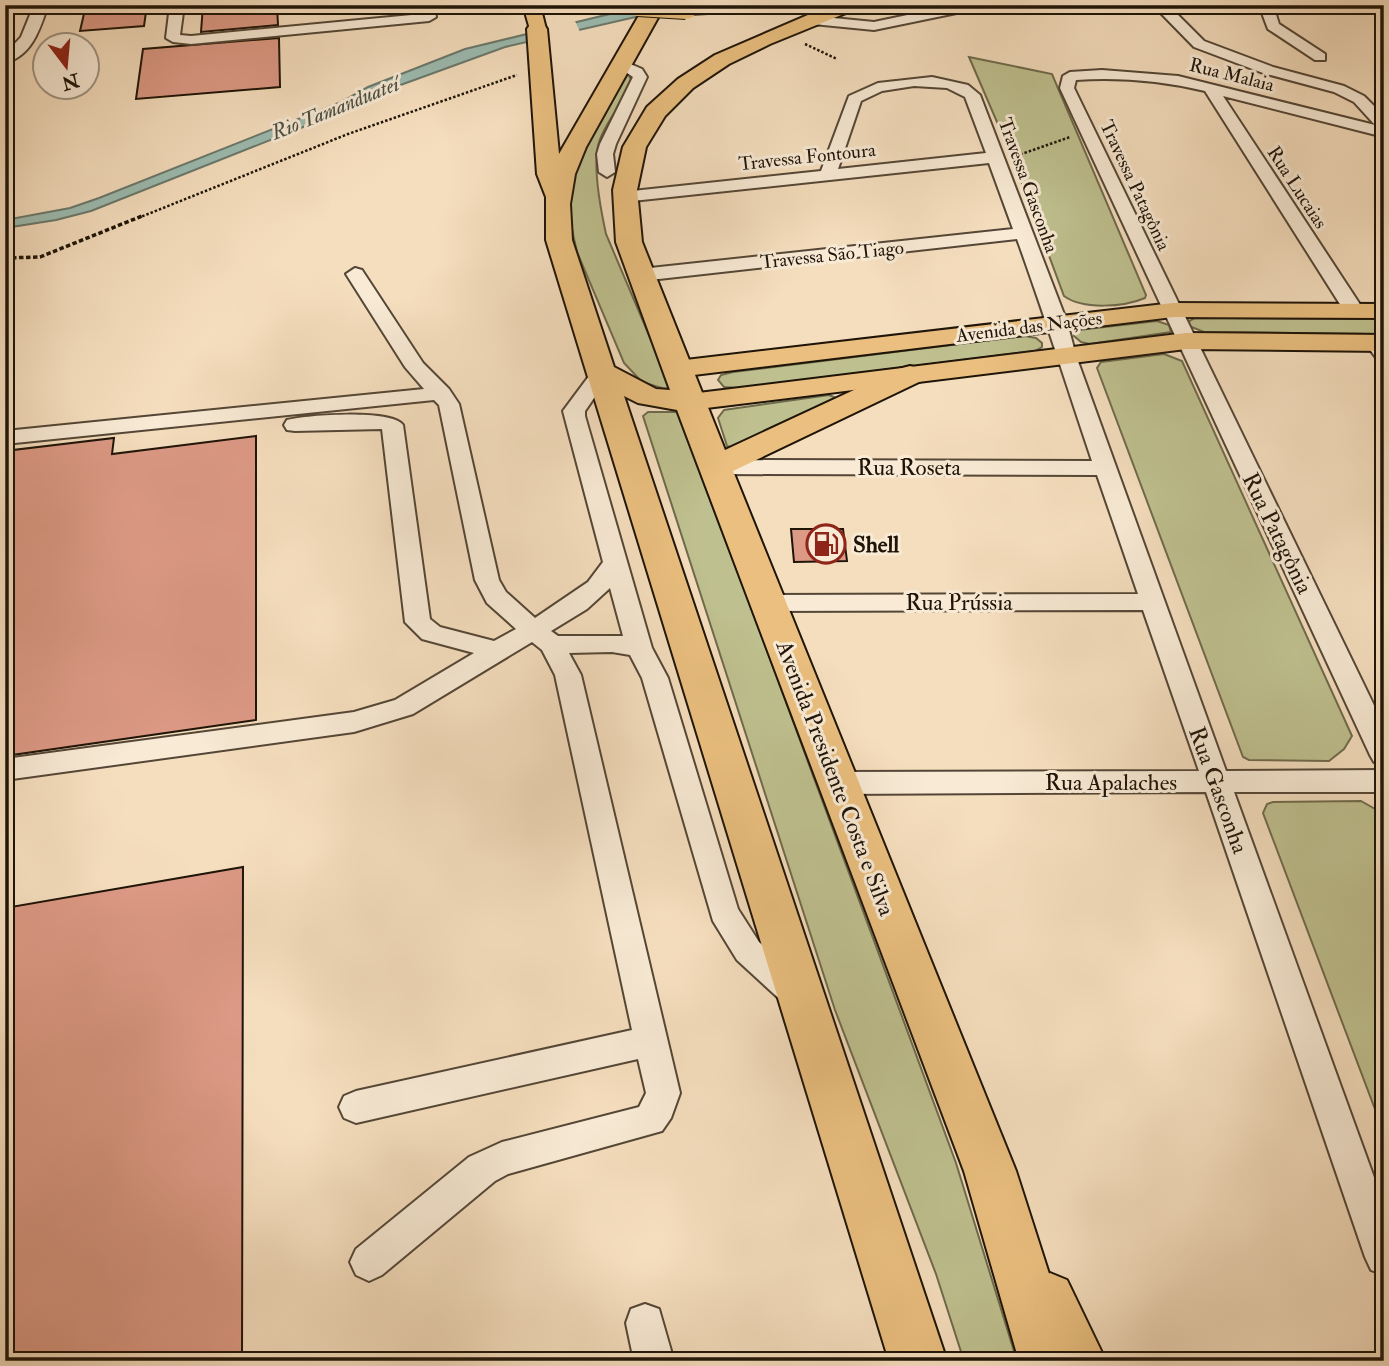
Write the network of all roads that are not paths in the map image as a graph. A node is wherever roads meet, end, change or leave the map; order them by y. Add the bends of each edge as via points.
1 (41, 5) edge
2 (177, 5) edge
3 (428, 5) edge
4 (531, 5) edge
5 (752, 5) edge
6 (849, 5) edge
7 (976, 5) edge
8 (1160, 5) edge
9 (1266, 5) edge
10 (646, 10) edge
11 (813, 20) junction
12 (539, 47) joint
13 (1320, 57) dead end
14 (5, 60) edge
15 (621, 64) junction
16 (1068, 78) joint
17 (1210, 88) junction
18 (1359, 99) joint
19 (1384, 125) edge
20 (1384, 132) edge
21 (997, 157) junction
22 (607, 172) dead end
23 (828, 175) junction
24 (623, 197) junction
25 (557, 204) junction
26 (1024, 233) junction
27 (355, 274) dead end
28 (641, 275) junction
29 (1353, 309) junction
30 (1173, 310) junction
31 (1384, 311) edge
32 (1057, 322) junction
33 (1186, 341) junction
34 (1381, 347) edge
35 (1066, 356) junction
36 (677, 369) junction
37 (602, 372) junction
38 (910, 375) junction
39 (442, 393) junction
40 (690, 402) junction
41 (263, 412) junction
42 (5, 438) edge
43 (715, 467) junction
44 (1104, 468) junction
45 (615, 562) junction
46 (1151, 602) junction
47 (767, 603) junction
48 (543, 637) junction
49 (639, 648) junction
50 (497, 651) junction
51 (1384, 755) edge
52 (5, 770) edge
53 (1384, 781) edge
54 (1216, 782) junction
55 (838, 783) junction
56 (802, 999) junction
57 (651, 1041) junction
58 (356, 1107) dead end
59 (990, 1171) junction
60 (1384, 1257) edge
61 (369, 1262) dead end
62 (645, 1323) dead end
63 (654, 1361) edge
64 (918, 1361) edge
65 (1048, 1361) edge
66 (1080, 1361) edge

1 - 14 street via 18,55
2 - 3 street via 173,38 191,40 429,17
4 - 12 main road
5 - 10 highway, bridge
6 - 11 highway, Avenida Presidente Costa e Silva
7 - 11 street via 874,26
8 - 18 street via 1199,44
9 - 13 street via 1273,26
10 - 15 highway
11 - 24 highway, Avenida Presidente Costa e Silva via 708,69 656,109 626,163
12 - 25 highway via 549,174
15 - 22 street via 640,77 608,144
15 - 25 highway via 574,147
16 - 17 street, Rua Malaia via 1140,76
16 - 30 street, Travessa Patagônia via 1067,88
17 - 20 street, Rua Malaia
17 - 29 street, Rua Lucaias
18 - 19 street
21 - 23 street, Travessa Fontoura
21 - 23 street, Travessa Gasconha via 970,91 962,86 943,81 881,87 853,99
21 - 26 street, Travessa Gasconha
23 - 24 street, Travessa Fontoura
24 - 28 highway, Avenida Presidente Costa e Silva via 629,242
25 - 37 highway via 562,251
26 - 28 street, Travessa São Tiago
26 - 32 street, Travessa Gasconha
27 - 39 street via 415,367
28 - 36 highway, Avenida Presidente Costa e Silva
29 - 30 main road, Avenida das Nações
29 - 31 main road, Avenida das Nações
30 - 32 main road, Avenida das Nações
30 - 33 street, Rua Patagônia
32 - 35 street, Rua Gasconha
32 - 36 main road, Avenida das Nações
33 - 34 main road, Avenida das Nações
33 - 35 main road, Avenida das Nações
33 - 51 street, Rua Patagônia
35 - 38 main road, Avenida das Nações
35 - 44 street, Rua Gasconha
36 - 40 highway, Avenida Presidente Costa e Silva
37 - 40 highway via 649,397
37 - 45 street via 574,416
37 - 56 highway
38 - 40 main road, Avenida das Nações
38 - 43 highway
39 - 41 street
39 - 48 street via 454,418 488,580 496,597
40 - 43 highway, Avenida Presidente Costa e Silva
41 - 42 street
41 - 50 street via 273,425 380,421 392,425 418,622 431,634
43 - 44 street, Rua Roseta
43 - 47 highway, Avenida Presidente Costa e Silva
44 - 46 street, Rua Gasconha
45 - 48 street via 589,595
45 - 49 street
46 - 47 street, Rua Prússia
46 - 54 street, Rua Gasconha
47 - 55 highway, Avenida Presidente Costa e Silva
48 - 49 street
48 - 50 street
48 - 57 street via 570,686
49 - 56 street via 655,678 724,912 748,951
50 - 52 street via 404,707 374,718
53 - 54 street, Rua Apalaches
54 - 55 street, Rua Apalaches
54 - 60 street, Rua Gasconha
55 - 59 highway, Avenida Presidente Costa e Silva
56 - 64 highway
57 - 58 street
57 - 61 street via 663,1093 650,1120 502,1159 482,1169
59 - 65 highway, Avenida Presidente Costa e Silva
59 - 66 main road
62 - 63 street

